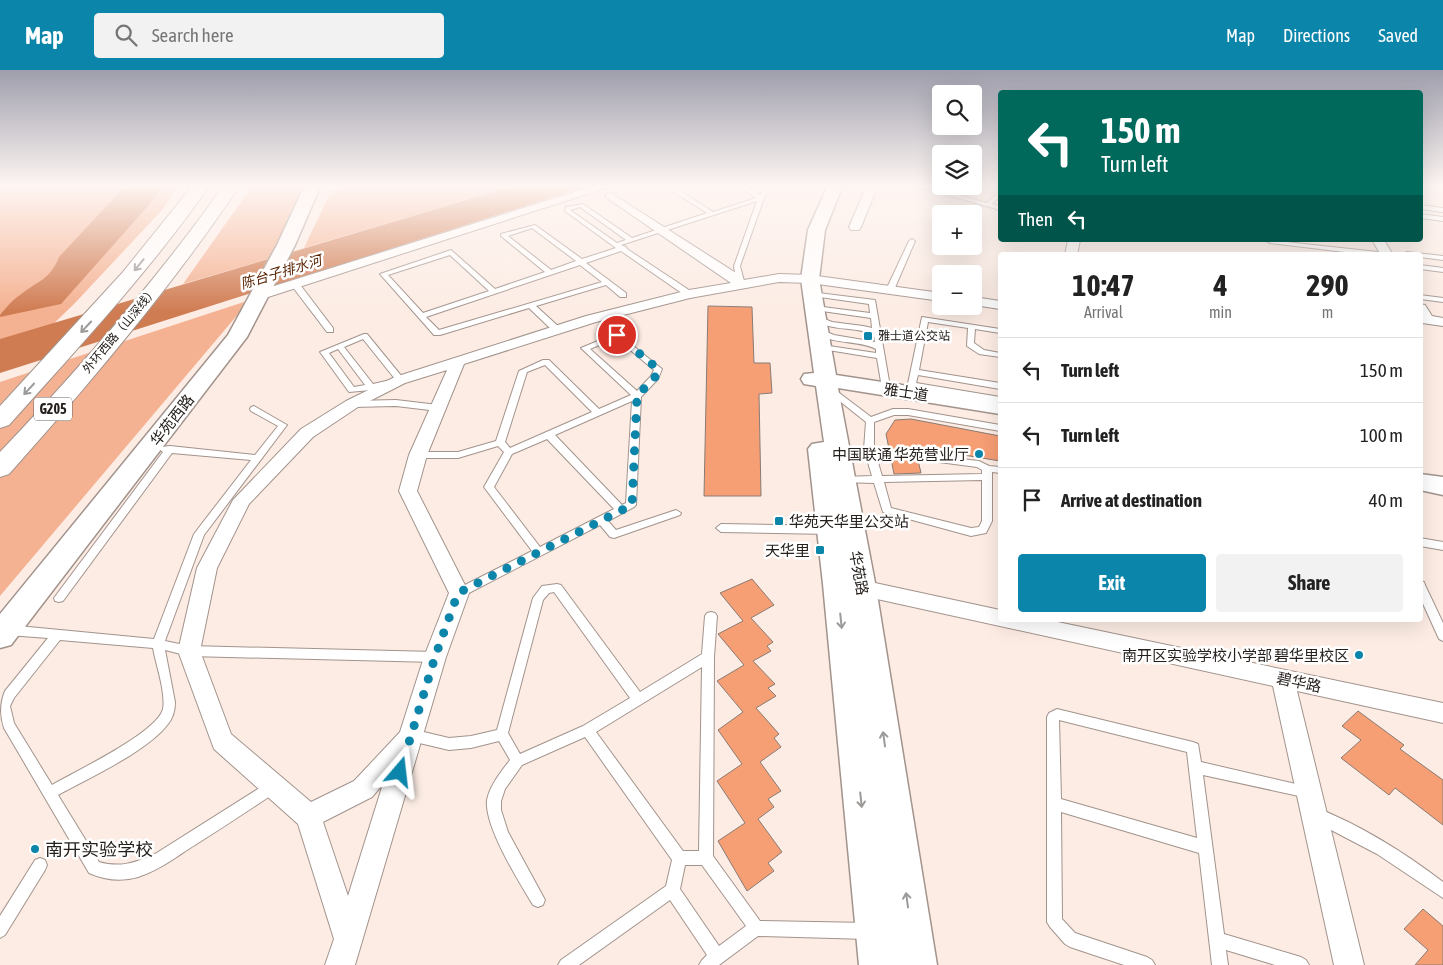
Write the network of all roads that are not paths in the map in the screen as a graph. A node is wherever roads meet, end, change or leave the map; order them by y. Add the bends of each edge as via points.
1 (171, 227) edge
2 (202, 227) edge
3 (296, 227) edge
4 (489, 227) edge
5 (530, 227) edge
6 (534, 227) edge
7 (590, 227) edge
8 (612, 227) edge
9 (659, 227) edge
10 (673, 227) edge
11 (751, 227) edge
12 (808, 227) edge
13 (663, 230) junction
14 (631, 240) junction
15 (912, 241) dead end
16 (1278, 242) edge
17 (616, 245) junction
18 (624, 248) junction
19 (1362, 252) edge
20 (1423, 255) edge
21 (1443, 258) edge
22 (582, 262) junction
23 (1423, 267) edge
24 (1443, 270) edge
25 (550, 273) junction
26 (607, 283) junction
27 (295, 284) junction
28 (741, 285) junction
29 (890, 290) junction
30 (494, 292) junction
31 (261, 293) junction
32 (689, 294) junction
33 (623, 295) dead end
34 (932, 296) edge
35 (1423, 297) edge
36 (1443, 300) edge
37 (982, 303) edge
38 (998, 305) edge
39 (531, 306) junction
40 (1423, 314) edge
41 (421, 316) junction
42 (874, 316) junction
43 (1443, 322) edge
44 (972, 326) junction
45 (556, 329) junction
46 (330, 330) dead end
47 (998, 330) edge
48 (877, 334) junction
49 (339, 346) junction
50 (820, 350) junction
51 (880, 352) junction
52 (998, 355) edge
53 (458, 361) junction
54 (400, 380) junction
55 (998, 386) edge
56 (371, 387) junction
57 (898, 387) junction
58 (637, 396) junction
59 (998, 400) edge
60 (352, 404) junction
61 (438, 408) junction
62 (998, 408) edge
63 (254, 409) dead end
64 (598, 413) junction
65 (998, 413) edge
66 (0, 420) edge
67 (870, 422) junction
68 (998, 428) edge
69 (549, 435) junction
70 (500, 443) junction
71 (160, 449) junction
72 (508, 452) junction
73 (418, 455) junction
74 (258, 458) junction
75 (942, 460) dead end
76 (0, 468) edge
77 (998, 470) edge
78 (987, 473) junction
79 (1423, 478) edge
80 (877, 479) junction
81 (842, 480) junction
82 (1443, 481) edge
83 (1423, 483) edge
84 (1443, 486) edge
85 (621, 510) junction
86 (676, 513) dead end
87 (601, 520) junction
88 (720, 528) dead end
89 (841, 530) junction
90 (1423, 543) edge
91 (1443, 546) edge
92 (538, 552) junction
93 (850, 586) junction
94 (1423, 592) edge
95 (458, 593) junction
96 (59, 598) dead end
97 (711, 616) dead end
98 (998, 618) edge
99 (1017, 622) edge
100 (2, 633) edge
101 (57, 635) junction
102 (1443, 636) edge
103 (158, 644) junction
104 (188, 651) junction
105 (708, 656) junction
106 (435, 657) junction
107 (1283, 679) junction
108 (637, 698) junction
109 (1443, 714) edge
110 (588, 730) junction
111 (502, 734) junction
112 (411, 735) junction
113 (517, 761) junction
114 (1195, 767) junction
115 (274, 786) junction
116 (49, 793) junction
117 (1312, 803) junction
118 (1054, 804) junction
119 (308, 816) junction
120 (1206, 848) junction
121 (680, 858) junction
122 (706, 858) junction
123 (40, 865) dead end
124 (672, 890) junction
125 (1443, 891) edge
126 (538, 900) dead end
127 (756, 928) junction
128 (0, 930) edge
129 (875, 931) junction
130 (912, 932) junction
131 (348, 939) junction
132 (1217, 940) junction
133 (713, 962) edge
134 (340, 965) edge
135 (566, 965) edge
136 (879, 965) edge
137 (917, 965) edge
138 (1147, 965) edge
139 (1220, 965) edge
140 (1301, 965) edge
141 (1349, 965) edge

1 -> 66 highway, 外环西路（山深线） / G205 via 114,296
2 - 76 highway, 外环西路（山深线） / G205 via 158,286
3 - 31 main road, 华苑西路
4 - 27 street
5 - 25 lane via 503,235
6 - 22 lane
7 - 17 lane
8 - 14 lane
9 - 13 street
10 - 13 lane
11 - 28 lane via 737,266
12 - 50 main road, 华苑路 via 798,247
13 - 14 lane
13 - 28 street
14 - 17 lane
15 - 29 lane
16 - 19 lane
17 - 18 lane
18 - 22 lane
18 - 32 lane
20 - 21 lane
22 - 25 lane
22 - 26 lane
23 - 24 lane
25 - 30 lane
26 - 33 lane
26 - 39 lane
27 - 31 street
27 - 46 lane
28 - 32 street
28 - 50 street
29 - 34 street
29 - 50 street
30 - 41 lane
30 - 41 lane via 451,252 383,274
31 - 71 main road, 华苑西路 via 237,337
32 - 45 street
35 - 36 lane
37 - 38 street
39 - 41 lane via 437,333
39 - 45 lane
40 - 43 street via 1427,320
42 - 48 lane
42 - 50 lane
42 - 50 lane via 872,302
44 - 47 lane
44 - 52 lane via 970,344 982,352
44 - 57 lane via 925,319
45 - 53 street
48 - 50 lane via 866,328 826,323
48 - 51 lane
49 - 54 lane via 364,336
49 - 56 lane
49 - 56 lane via 324,352 352,390
50 - 51 lane
50 - 51 lane via 829,336 865,342
50 - 57 main road, 雅士道
50 - 67 lane
50 - 81 main road, 华苑路
50 - 89 main road, 华苑路
51 - 57 lane
53 - 54 street
53 - 61 street
54 - 56 lane
54 - 60 street
55 - 57 lane
57 - 59 lane
57 - 62 main road, 雅士道
57 - 65 main road, 雅士道
58 - 58 lane via 655,377 658,369 617,335 585,348
58 - 64 lane
58 - 85 lane via 632,505
60 - 61 lane via 396,403
60 - 104 street via 307,433 242,500 207,568
61 - 73 street
63 - 74 lane via 283,425
64 - 69 lane
64 - 70 lane via 546,362 523,371
67 - 68 lane via 894,412 908,412
67 - 80 lane via 869,449
69 - 72 lane
69 - 85 lane
70 - 72 lane
70 - 73 lane via 458,455
71 - 74 lane
71 - 96 lane
71 - 100 main road, 华苑西路
72 - 92 lane via 488,488
73 - 95 street via 408,491
74 - 103 lane via 199,534
75 - 78 lane via 979,464
77 - 78 lane
78 - 80 lane
78 - 80 lane via 987,520 982,530 971,532 887,510
79 - 82 main road
80 - 81 lane
81 - 89 main road, 华苑路
83 - 84 main road
85 - 87 lane
86 - 87 lane via 614,534
87 - 92 lane
88 - 89 lane
89 - 93 main road, 华苑路
90 - 91 lane
92 - 95 lane
93 - 98 street
93 -> 129 main road, 华苑路
130 -> 93 main road, 华苑路
94 - 102 lane
95 - 106 street
97 - 105 lane
99 - 107 street, 碧华路
100 - 101 lane
101 - 103 lane
101 - 116 lane via 9,694 4,706 8,724
103 - 104 lane
103 - 116 lane via 170,711 162,725 139,743
104 - 106 lane
104 - 115 street via 222,740
105 - 108 lane
105 - 122 lane
106 - 112 street
107 - 109 street, 碧华路
107 - 117 street
108 - 110 lane
108 - 111 lane via 557,588 546,589 538,598
110 - 113 lane
110 - 121 lane
111 - 112 lane via 449,744
111 - 113 lane
112 - 119 street via 363,789
112 - 131 street
113 - 126 lane via 498,789 493,803 495,819
114 - 117 lane
114 - 118 lane via 1193,748 1057,714 1053,717
114 - 120 lane
115 - 116 lane via 160,859 137,870 111,873 94,868
115 - 119 street
117 - 125 lane
117 - 141 street
118 - 120 lane
118 - 138 lane via 1056,922 1070,939
119 - 131 street
120 - 132 lane
121 - 122 lane
121 - 124 lane
122 - 127 lane
123 - 128 lane
124 - 133 lane
124 - 135 lane
127 - 129 lane
127 - 133 lane
129 - 130 lane
129 - 136 main road, 华苑路
130 - 137 main road, 华苑路
131 - 134 street
132 - 139 lane
132 - 140 lane

